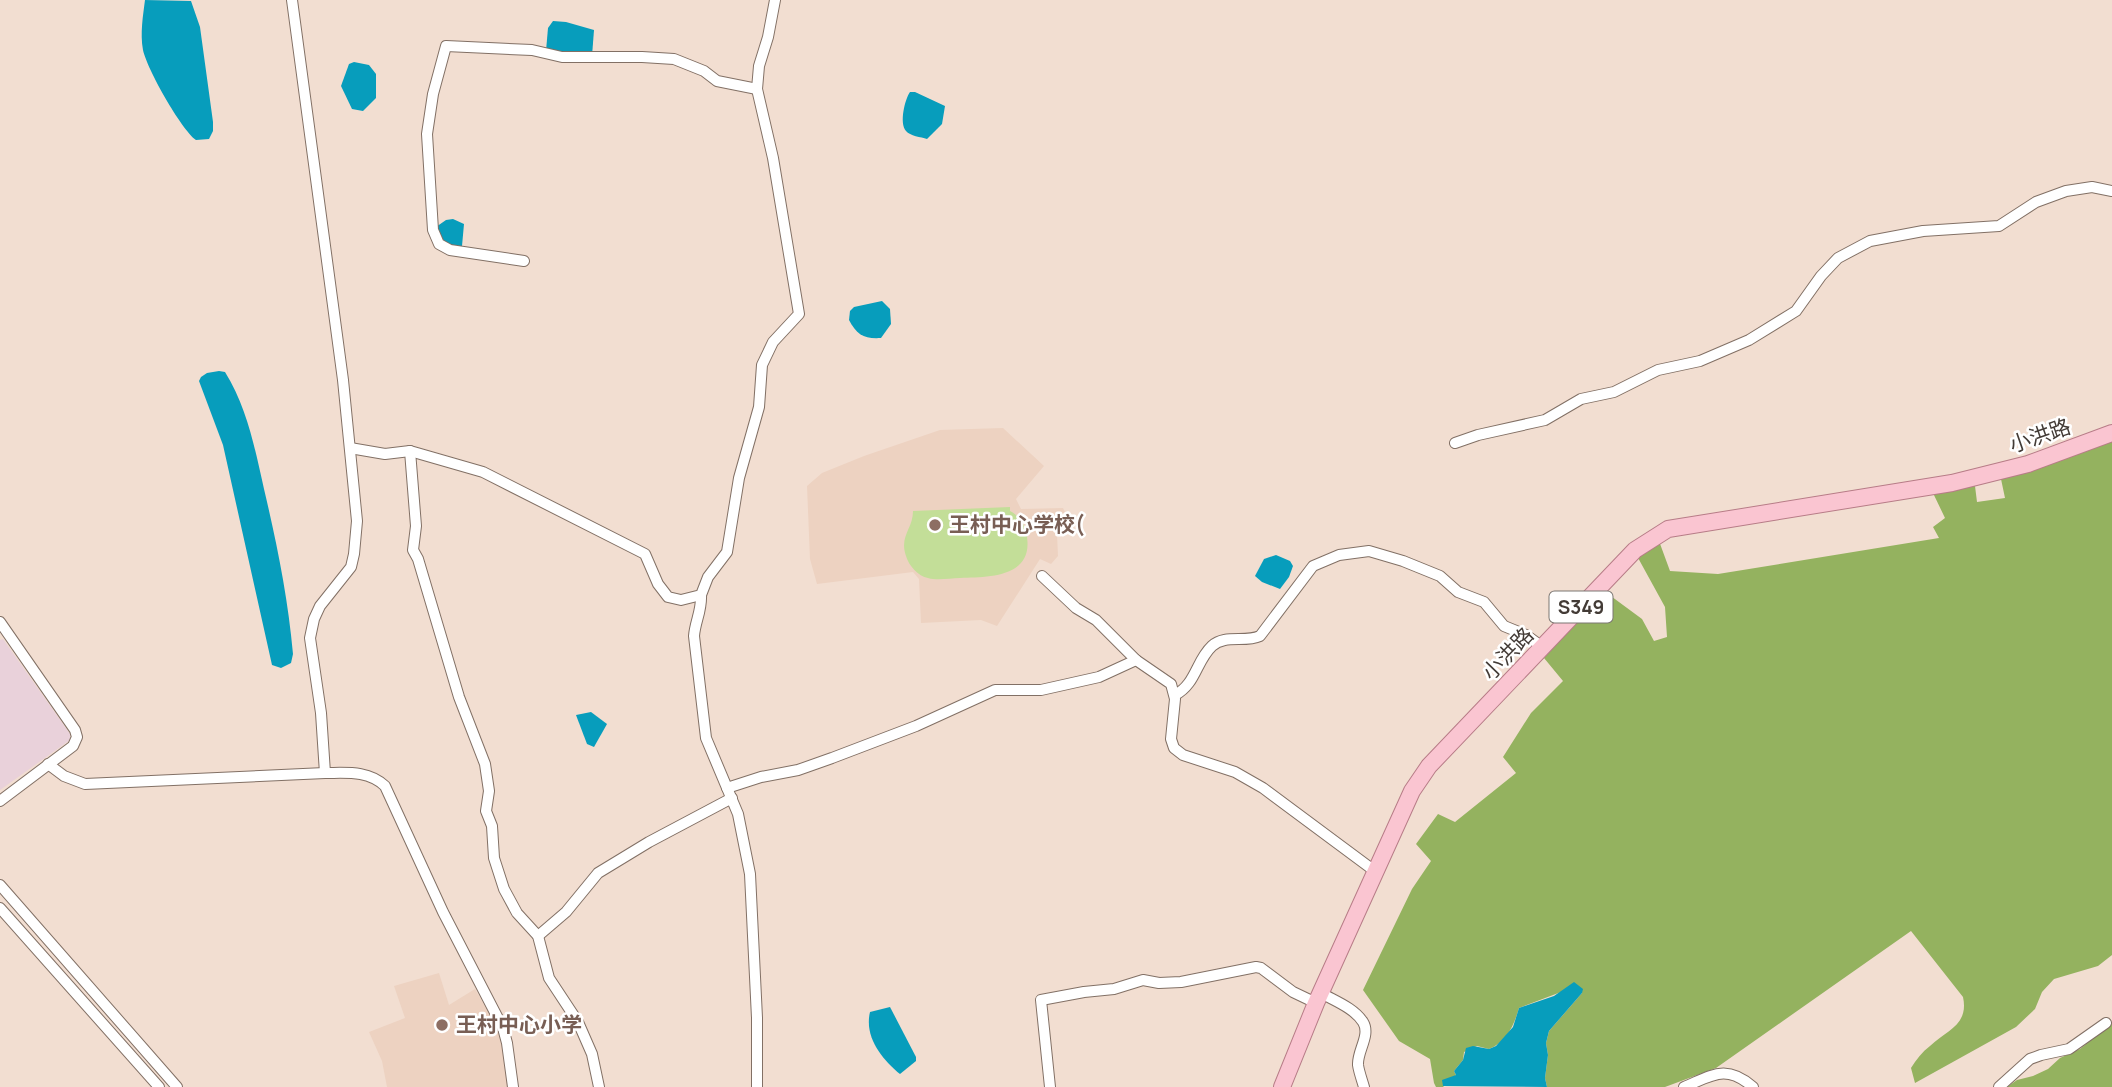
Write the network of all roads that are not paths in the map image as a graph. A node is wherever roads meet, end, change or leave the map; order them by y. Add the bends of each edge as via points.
1 (292, 0) edge
2 (775, 0) edge
3 (757, 89) junction
4 (2112, 191) edge
5 (524, 261) dead end
6 (2112, 433) edge
7 (1455, 443) dead end
8 (350, 448) junction
9 (410, 452) junction
10 (1042, 576) dead end
11 (701, 595) junction
12 (1, 624) edge
13 (1544, 648) junction
14 (1136, 660) junction
15 (1175, 695) junction
16 (48, 764) junction
17 (325, 773) junction
18 (730, 793) junction
19 (0, 801) edge
20 (1376, 872) junction
21 (0, 885) edge
22 (0, 908) edge
23 (538, 936) junction
24 (1319, 998) junction
25 (2106, 1023) dead end
26 (159, 1087) edge
27 (177, 1087) edge
28 (513, 1087) edge
29 (599, 1087) edge
30 (757, 1087) edge
31 (1050, 1087) edge
32 (1282, 1087) edge
33 (1364, 1087) edge
34 (1684, 1087) edge
35 (1753, 1087) edge
36 (1999, 1087) edge

1 - 8 street
2 - 3 street
3 - 5 street via 717,80 674,59 562,57 532,50 446,46 427,134 431,218 437,241 450,250
3 - 11 street via 799,314 773,342 762,365 759,407 727,552
4 - 7 street via 2092,187 2066,191 2036,202 1999,226 1923,231 1870,241 1838,258 1796,311 1749,340 1700,361 1658,370 1614,392 1581,399 1545,420
6 - 13 main road, 小洪路 / S349 via 2028,464 1952,483 1668,529 1635,550
8 - 9 street via 385,454
8 - 17 street via 356,506 354,554 347,573 317,612 310,638
9 - 11 street via 483,472 645,554 663,593 673,600
9 - 23 street via 416,526 413,550 485,764 494,858 514,910
10 - 14 street
11 - 18 street via 694,636 704,726 708,746
12 - 16 street via 76,732 74,746
13 - 15 street via 1501,623 1484,601 1458,592 1440,576 1369,551 1354,552 1313,566 1260,636 1213,645 1190,682
13 - 20 main road, 小洪路 / S349 via 1429,766 1412,791
14 - 15 street via 1171,684
14 - 18 street via 1099,677 1041,690 995,690 916,726 825,761 761,778
15 - 20 street via 1171,739 1179,754 1235,772 1264,788
16 - 17 street via 85,784
16 - 19 street
17 - 28 street via 366,774 385,786 503,1028
18 - 23 street via 598,873 566,912
18 - 30 street via 750,874
20 - 24 main road, 小洪路 / S349
21 - 27 street
22 - 26 street
23 - 29 street via 550,978 578,1021 592,1054
24 - 31 street via 1293,992 1256,967 1181,982 1143,980 1041,1000
24 - 32 main road, 小洪路 / S349
24 - 33 street via 1353,1011 1365,1025 1358,1067
25 - 36 street via 2069,1049 2030,1059
34 - 35 street via 1728,1073

